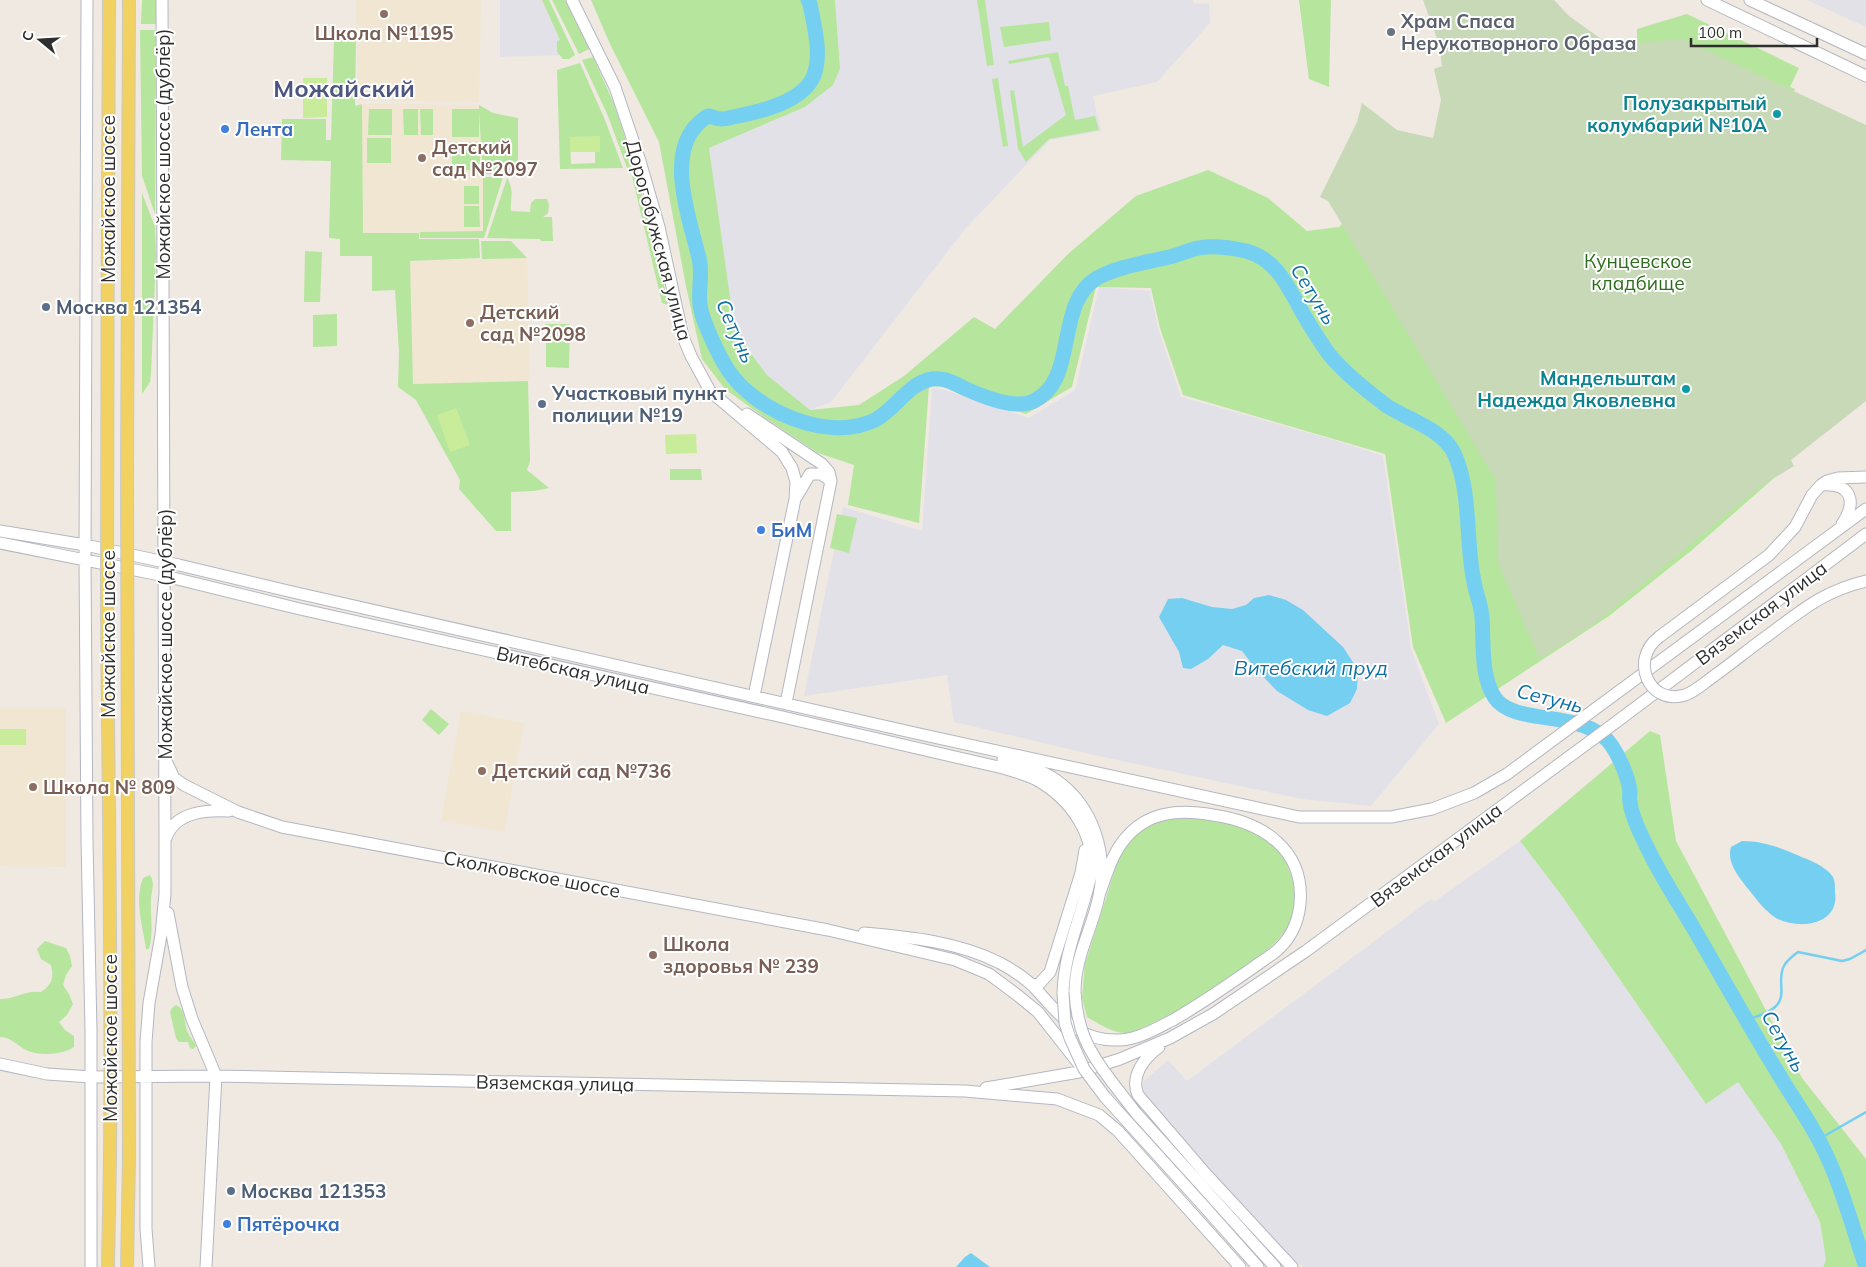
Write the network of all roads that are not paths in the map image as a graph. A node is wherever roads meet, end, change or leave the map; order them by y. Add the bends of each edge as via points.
1 (87, 0) edge
2 (109, 0) edge
3 (130, 0) edge
4 (162, 0) edge
5 (572, 0) edge
6 (1707, 0) edge
7 (1750, 0) edge
8 (1866, 54) edge
9 (1866, 76) edge
10 (700, 370) junction
11 (1866, 477) edge
12 (831, 481) junction
13 (1820, 485) junction
14 (795, 499) junction
15 (1866, 509) edge
16 (1839, 528) junction
17 (0, 531) edge
18 (1866, 534) edge
19 (1866, 541) edge
20 (0, 543) edge
21 (85, 545) junction
22 (1851, 545) junction
23 (85, 559) junction
24 (165, 562) junction
25 (165, 576) junction
26 (1866, 581) edge
27 (754, 696) junction
28 (786, 703) junction
29 (915, 733) junction
30 (165, 757) junction
31 (238, 812) junction
32 (1086, 836) junction
33 (165, 841) junction
34 (165, 894) junction
35 (1099, 896) junction
36 (828, 930) junction
37 (1032, 986) junction
38 (1069, 993) junction
39 (1170, 1038) junction
40 (0, 1064) edge
41 (1084, 1069) junction
42 (216, 1076) junction
43 (91, 1077) junction
44 (146, 1077) junction
45 (964, 1091) junction
46 (1205, 1199) junction
47 (146, 1228) junction
48 (91, 1267) edge
49 (108, 1267) edge
50 (127, 1267) edge
51 (144, 1267) edge
52 (149, 1267) edge
53 (206, 1267) edge
54 (1240, 1267) edge
55 (1258, 1267) edge
56 (1275, 1267) edge
57 (1292, 1267) edge

1 - 21 main road
2 - 49 main road, Можайское шоссе, bridge via 107,479 111,993
3 - 50 main road, Можайское шоссе, bridge
4 - 24 main road, Можайское шоссе (дублёр)
5 - 10 main road, Дорогобужская улица via 614,87 640,161 659,227 683,337
6 - 9 main road
7 - 8 main road
10 - 12 main road, Дорогобужская улица via 727,400 822,464
10 - 14 main road, Дорогобужская улица via 710,391 782,452 796,482
11 - 13 main road via 1838,478
12 - 14 main road, Дорогобужская улица via 821,474 810,474
12 - 28 main road
13 - 16 main road via 1839,487 1850,498 1849,514
13 - 26 main road, bridge via 1795,527 1769,555 1650,644 1645,654 1646,676 1656,690 1666,695 1677,696 1693,691 1815,601
14 - 27 main road, Дорогобужская улица
15 - 16 main road, Вяземская улица
16 - 29 main road, Вяземская улица via 1507,774 1474,793 1424,810 1391,817 1299,817
17 - 21 main road, Витебская улица
18 - 22 main road, Вяземская улица
19 - 22 main road
20 - 23 main road, Витебская улица
21 - 23 main road
21 - 24 main road, Витебская улица
22 - 39 main road, Вяземская улица via 1306,951
23 - 25 main road, Витебская улица
23 - 43 main road
24 - 25 main road, Можайское шоссе (дублёр)
24 - 27 main road, Витебская улица
25 - 30 main road, Можайское шоссе (дублёр)
25 - 32 main road, Витебская улица via 774,715 1033,778 1066,803
27 - 28 main road, Витебская улица
28 - 29 main road, Витебская улица
29 - 35 main road via 1039,771 1062,785 1082,806 1095,827 1101,868
30 - 31 main road, Сколковское шоссе via 174,778
30 - 33 main road, Можайское шоссе (дублёр)
31 - 33 main road, Сколковское шоссе via 213,810 186,816 172,826
31 - 36 main road, Сколковское шоссе via 282,827
32 - 37 main road via 1081,873 1050,972 1040,984
32 - 38 main road, Витебская улица via 1090,878 1066,962
33 - 34 main road, Можайское шоссе (дублёр)
34 - 42 main road via 182,987
34 - 44 main road, Можайское шоссе (дублёр) via 149,1003
35 - 37 main road via 1119,846 1133,830 1161,814 1191,811 1252,824 1274,838 1291,859 1301,897 1296,923 1282,946 1203,1003 1138,1037 1102,1039 1085,1034 1061,1018
35 - 38 main road
36 - 37 main road via 893,936 964,949 1002,964
36 - 41 main road, bridge via 955,960 1000,981 1038,1012
38 - 41 main road, bridge via 1068,1030
38 - 46 main road, bridge via 1081,1032 1097,1063
39 - 45 main road, Вяземская улица via 1079,1072
39 - 57 main road via 1141,1064 1135,1085 1138,1095
40 - 43 main road, Вяземская улица via 47,1074
41 - 46 main road, bridge via 1105,1097
42 - 44 main road, Вяземская улица
42 - 45 main road, Вяземская улица
42 - 53 main road
43 - 44 main road, Вяземская улица
43 - 48 main road
44 - 47 main road, Можайское шоссе (дублёр)
45 - 54 main road, Вяземская улица via 1057,1099 1099,1115
46 - 55 main road
46 - 56 main road
47 - 51 main road
47 - 52 main road, Можайское шоссе (дублёр)

